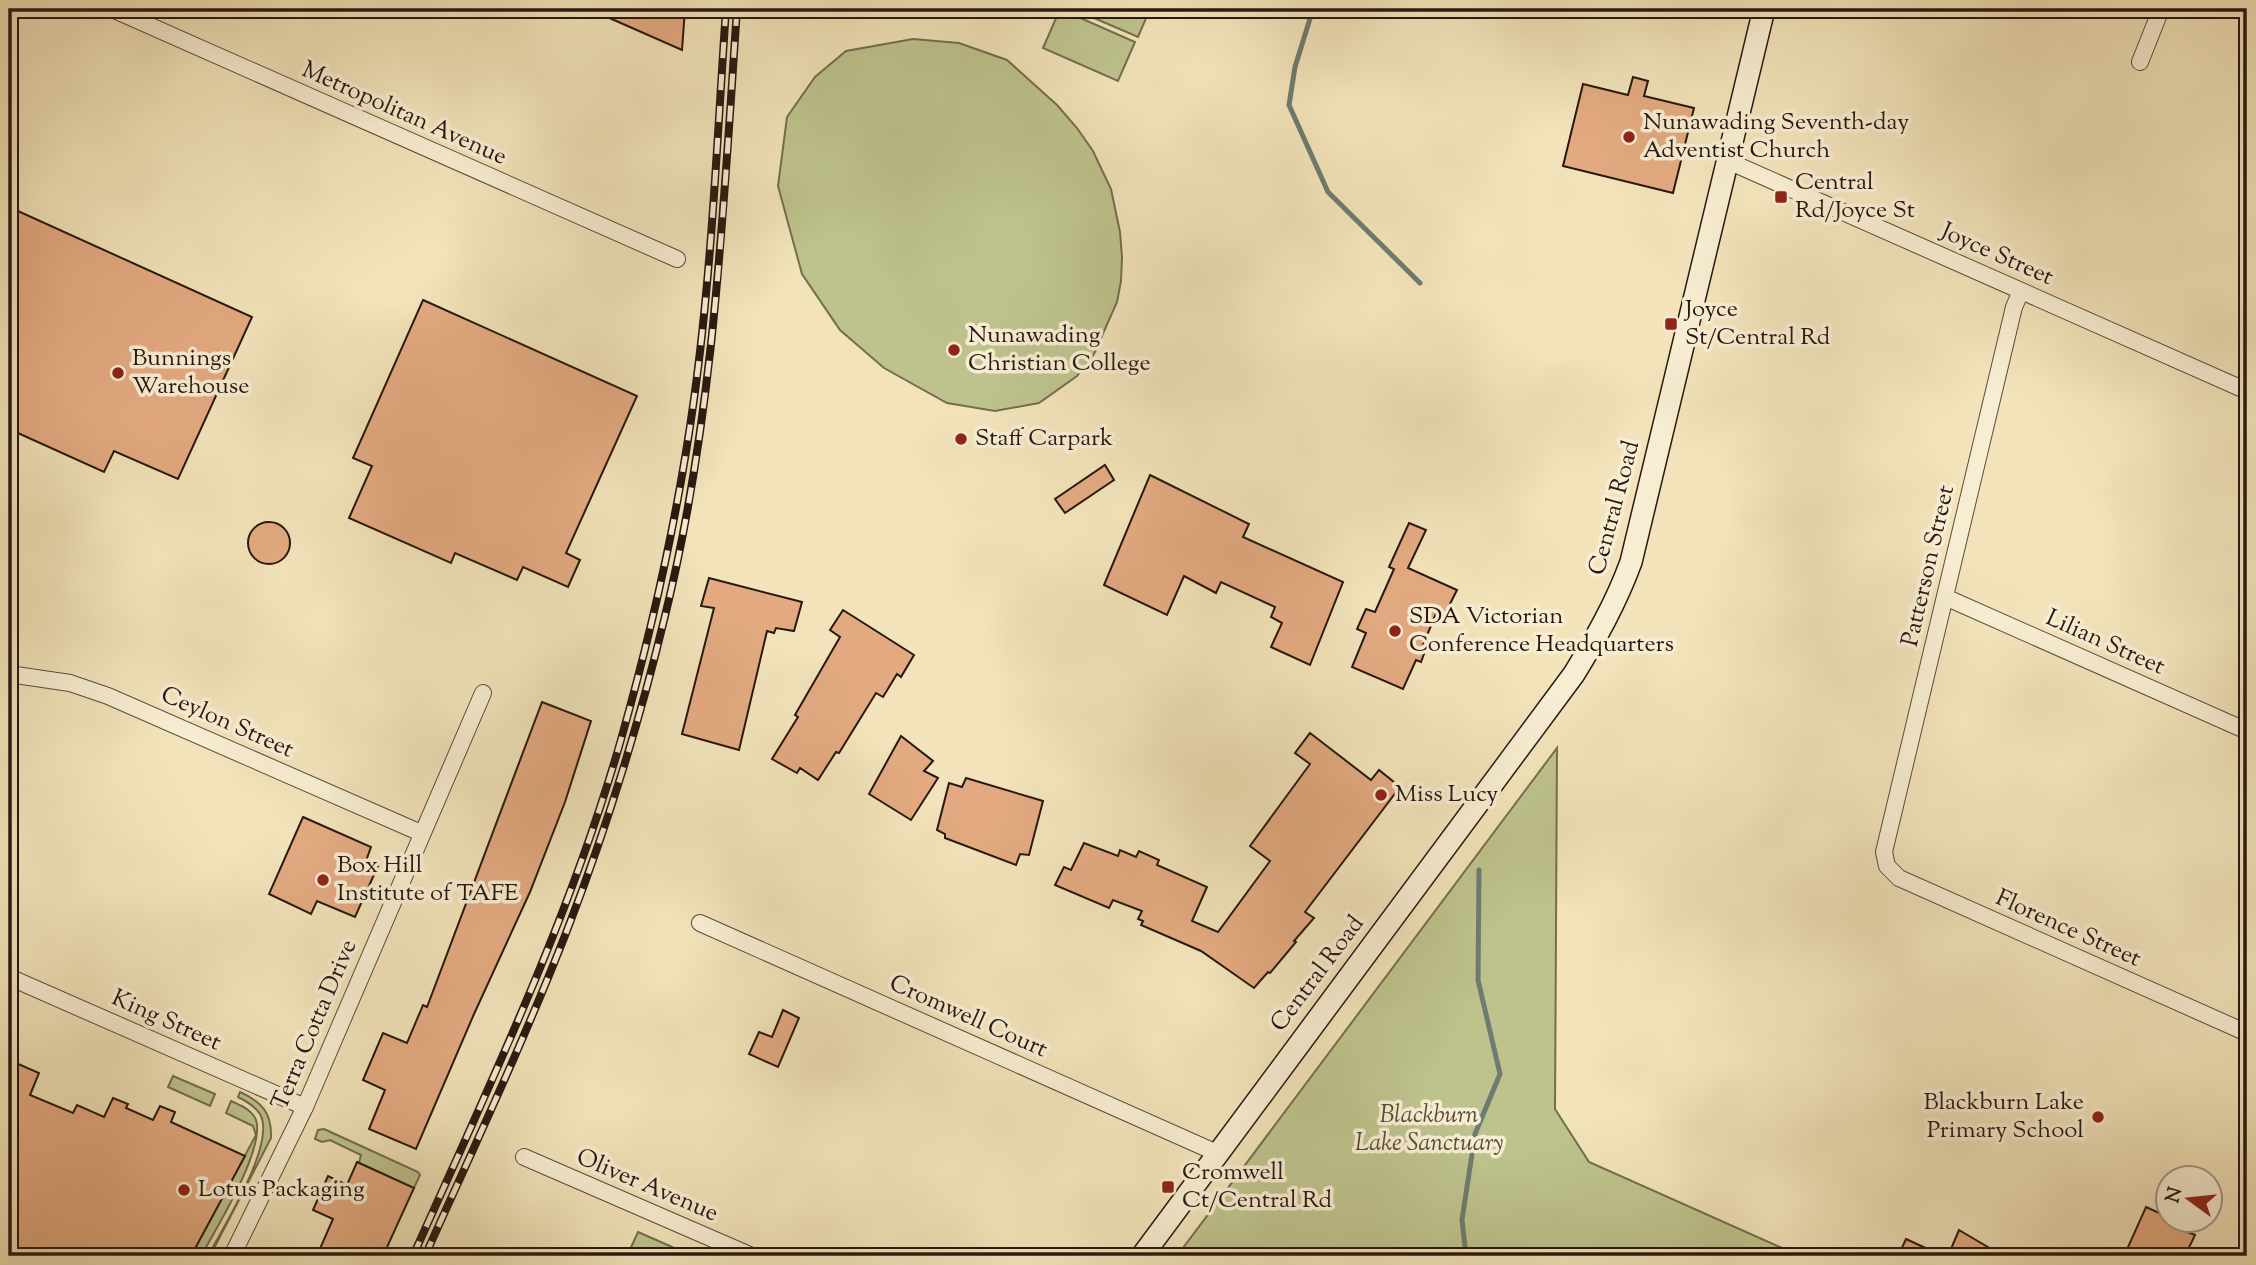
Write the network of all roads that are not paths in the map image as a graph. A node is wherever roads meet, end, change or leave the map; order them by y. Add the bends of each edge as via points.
1 (112, 9) edge
2 (1764, 9) edge
3 (2161, 9) edge
4 (2140, 62) dead end
5 (1728, 161) junction
6 (677, 259) dead end
7 (2021, 291) junction
8 (2247, 391) edge
9 (1945, 597) junction
10 (9, 674) edge
11 (483, 693) dead end
12 (2247, 731) edge
13 (421, 833) junction
14 (1884, 852) joint
15 (700, 923) dead end
16 (9, 977) edge
17 (2247, 1033) edge
18 (305, 1107) junction
19 (1217, 1153) junction
20 (524, 1157) dead end
21 (232, 1256) edge
22 (752, 1256) edge
23 (1142, 1256) edge

1 - 6 street, Metropolitan Avenue
2 - 5 street, Central Road
3 - 4 street
5 - 7 street, Joyce Street
5 - 19 street, Central Road via 1631,562 1600,632 1539,722
7 - 8 street, Joyce Street
7 - 9 street, Patterson Street
9 - 12 street, Lilian Street
9 - 14 street, Patterson Street
10 - 13 street, Ceylon Street via 70,683 108,696
11 - 13 street, Terra Cotta Drive
13 - 18 street, Terra Cotta Drive
14 - 17 street, Florence Street via 1887,866 1899,878
15 - 19 street, Cromwell Court
16 - 18 street, King Street
18 - 21 street, Terra Cotta Drive
19 - 23 street, Central Road
20 - 22 street, Oliver Avenue

